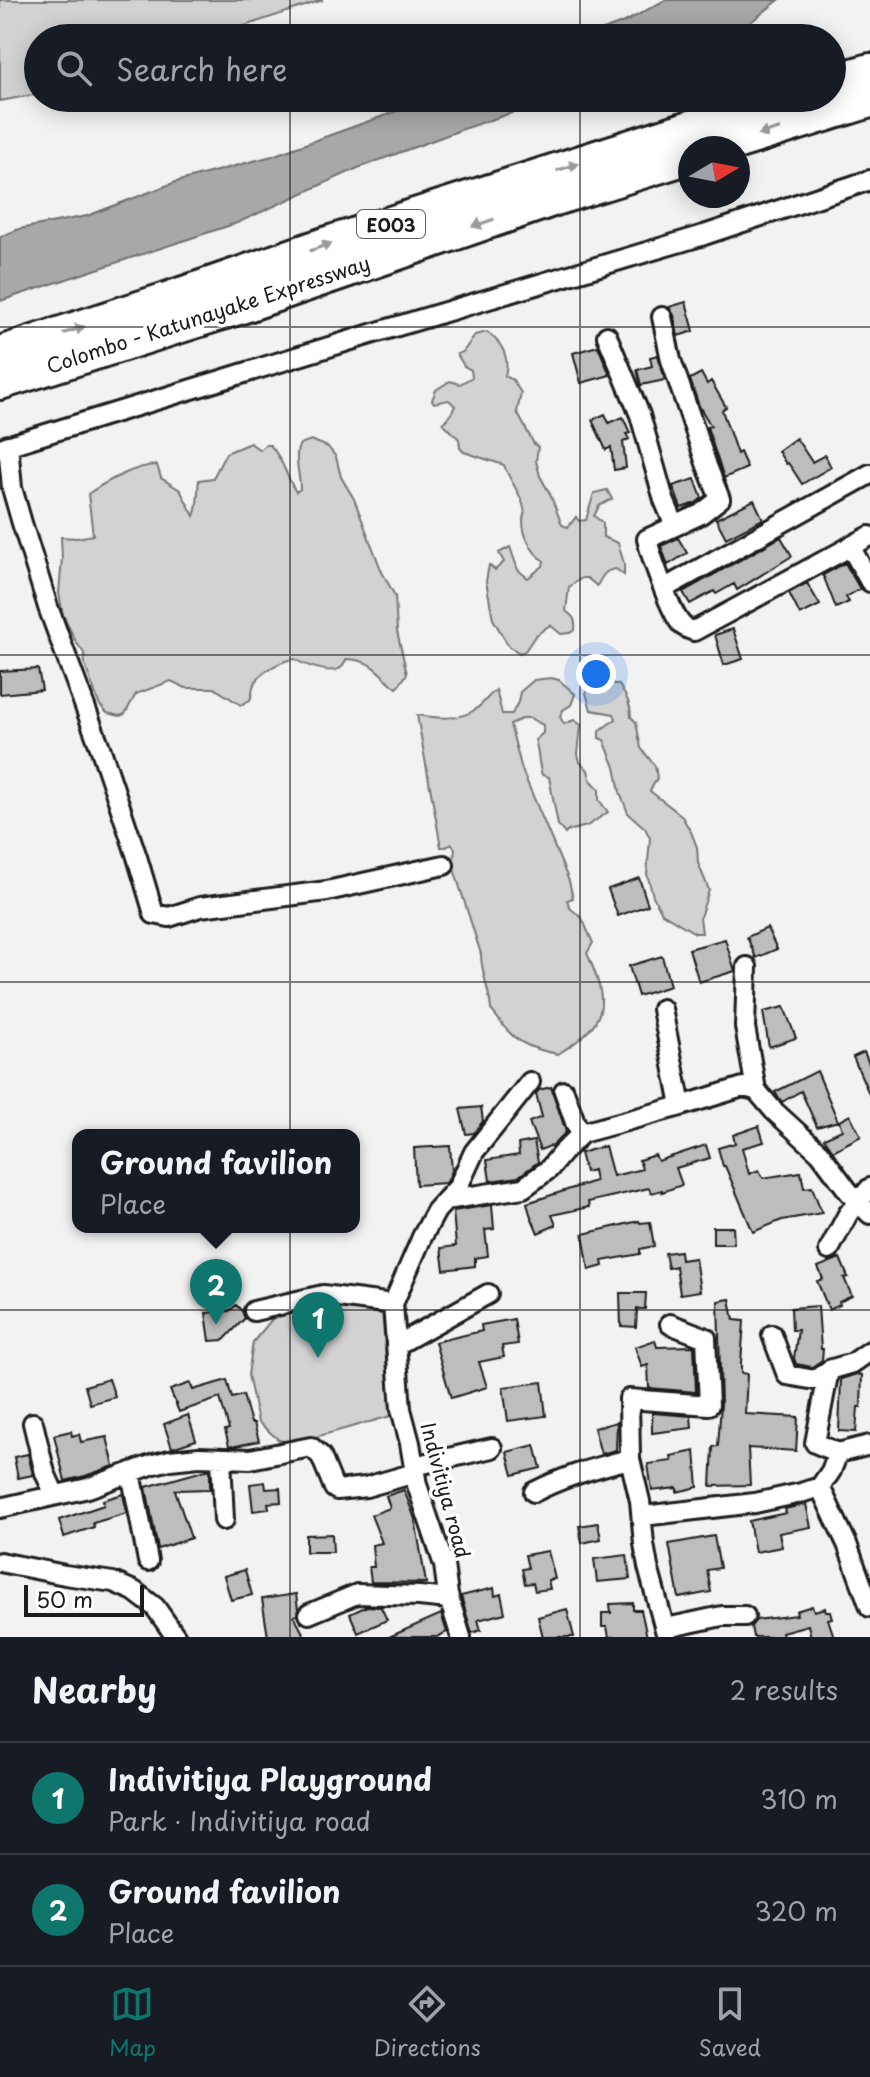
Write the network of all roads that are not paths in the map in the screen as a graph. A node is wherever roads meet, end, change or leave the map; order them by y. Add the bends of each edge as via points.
1 (870, 71) edge
2 (846, 78) edge
3 (870, 100) edge
4 (846, 107) edge
5 (740, 112) edge
6 (832, 112) edge
7 (750, 137) edge
8 (678, 160) edge
9 (870, 180) edge
10 (662, 317) dead end
11 (607, 336) dead end
12 (0, 354) edge
13 (0, 382) edge
14 (4, 446) edge
15 (870, 474) edge
16 (675, 526) junction
17 (870, 536) edge
18 (850, 546) junction
19 (870, 582) edge
20 (665, 588) junction
21 (444, 865) dead end
22 (747, 967) dead end
23 (662, 1009) dead end
24 (530, 1082) dead end
25 (756, 1090) junction
26 (564, 1091) dead end
27 (681, 1106) junction
28 (582, 1133) junction
29 (446, 1200) junction
30 (866, 1202) edge
31 (829, 1250) dead end
32 (488, 1294) dead end
33 (393, 1304) junction
34 (254, 1311) dead end
35 (670, 1324) dead end
36 (772, 1335) dead end
37 (397, 1345) junction
38 (870, 1351) edge
39 (829, 1370) junction
40 (33, 1423) dead end
41 (870, 1445) edge
42 (492, 1448) dead end
43 (838, 1453) junction
44 (221, 1458) junction
45 (630, 1459) junction
46 (414, 1470) junction
47 (131, 1472) junction
48 (820, 1487) junction
49 (534, 1492) dead end
50 (55, 1495) junction
51 (0, 1508) edge
52 (643, 1516) junction
53 (224, 1520) dead end
54 (148, 1561) dead end
55 (0, 1562) edge
56 (449, 1599) junction
57 (870, 1607) edge
58 (309, 1614) dead end
59 (745, 1616) dead end
60 (666, 1633) edge
61 (176, 1637) edge
62 (461, 1637) edge

1 - 2 highway
3 -> 4 highway
12 -> 5 highway, Colombo - Katunayake Expressway / E003
6 -> 7 highway
8 -> 13 highway, Colombo - Katunayake Expressway / E003
9 - 14 street
10 - 16 street via 671,360 720,499
11 - 16 street via 640,415
14 - 21 street via 48,607 154,914 169,917 200,907 327,891
15 - 20 street
16 - 20 street via 647,539
17 - 18 street
18 - 19 street
18 - 20 street via 694,631 683,626
22 - 25 street via 745,1027
23 - 27 street
24 - 29 street, Indivitiya road via 474,1152
25 - 27 street via 743,1087
25 - 30 street via 820,1153 849,1192
26 - 28 street
27 - 28 street
28 - 29 street via 523,1188
29 - 33 street, Indivitiya road via 422,1237
30 - 31 street via 848,1214
32 - 37 street
33 - 34 street via 323,1295
33 - 37 street, Indivitiya road
35 - 45 street via 706,1338 709,1405 629,1399
36 - 39 street via 787,1375 815,1380
37 - 46 street, Indivitiya road via 401,1409
38 - 39 street
39 - 43 street via 815,1443
40 - 50 street
41 - 43 street
42 - 46 street
43 - 48 street
44 - 46 street via 250,1459 311,1447 337,1490 366,1487
44 - 47 street via 170,1460
44 - 53 street
45 - 49 street via 594,1467
45 - 52 street
46 - 56 street, Indivitiya road via 444,1565
47 - 50 street
47 - 54 street
48 - 52 street via 755,1503
48 - 57 street
50 - 51 street
52 - 60 street via 648,1567
55 - 61 street via 113,1582 155,1607
56 - 58 street via 357,1594
56 - 62 street, Indivitiya road
59 - 60 street via 722,1616

